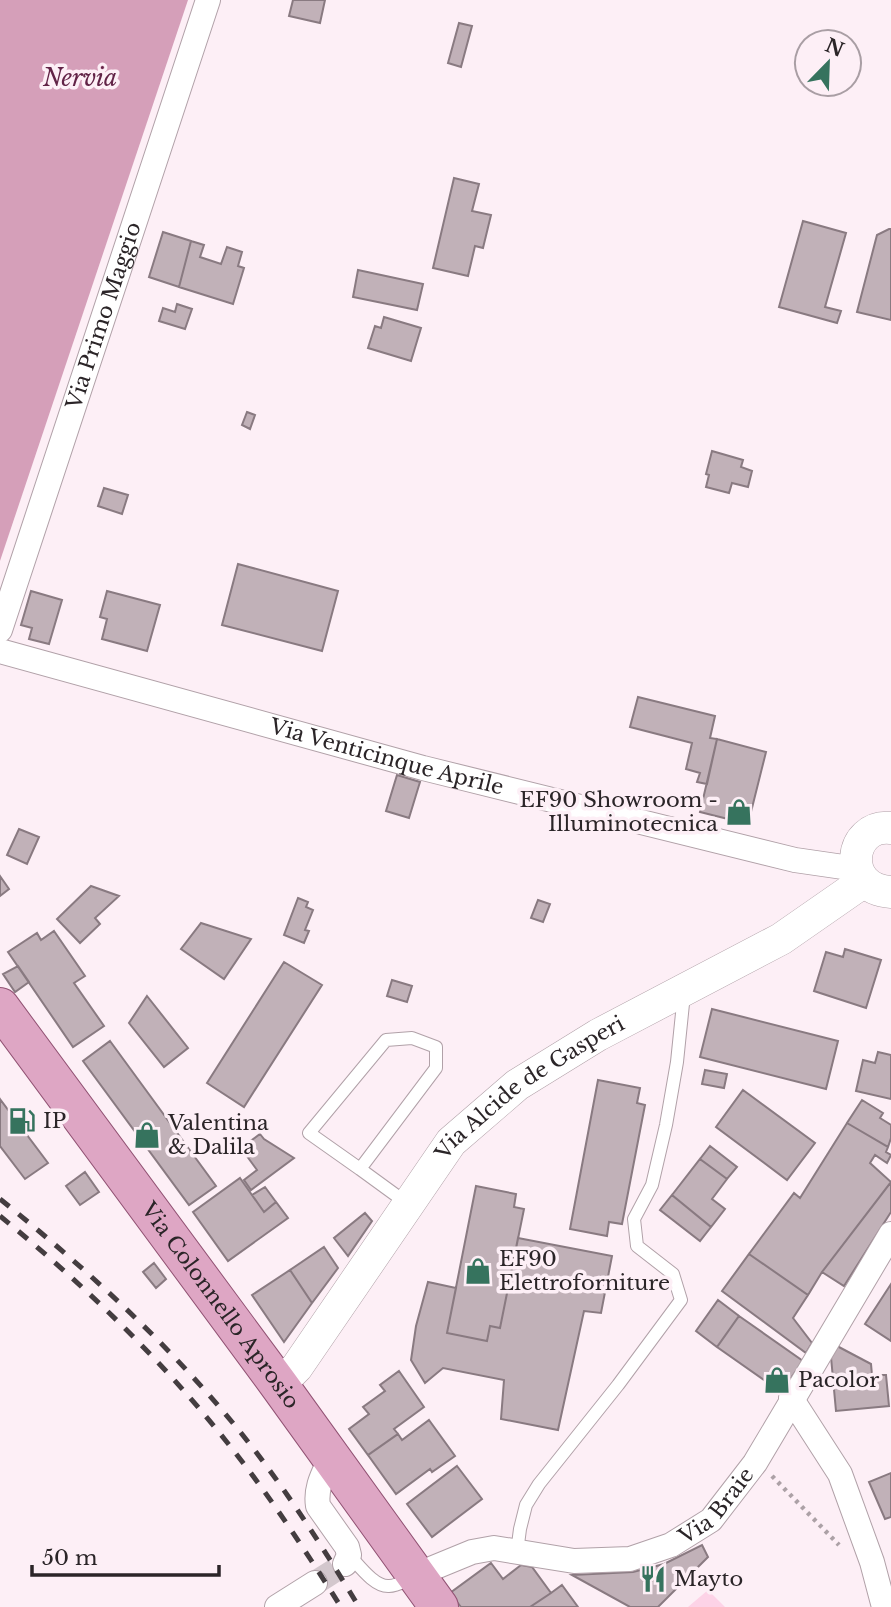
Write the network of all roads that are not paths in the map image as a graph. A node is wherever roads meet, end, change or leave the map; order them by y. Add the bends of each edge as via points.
1 (208, 0) edge
2 (0, 630) edge
3 (0, 651) edge
4 (891, 828) edge
5 (870, 881) edge
6 (684, 990) junction
7 (0, 1007) edge
8 (360, 1169) junction
9 (408, 1205) junction
10 (891, 1234) edge
11 (279, 1385) junction
12 (791, 1398) junction
13 (331, 1457) junction
14 (517, 1552) junction
15 (347, 1560) joint
16 (416, 1575) junction
17 (316, 1583) tunnel mouth
18 (278, 1607) edge
19 (439, 1607) edge
20 (884, 1607) edge

1 - 2 street, Via Primo Maggio
3 - 5 street, Via Venticinque Aprile via 423,768
4 - 5 street via 866,835 856,851
5 - 6 street, Via Alcide de Gasperi via 781,939
6 - 9 street, Via Alcide de Gasperi via 517,1085 450,1142
6 - 14 lane via 666,1125 652,1185 634,1219 638,1246 673,1274 681,1300 539,1484 526,1504
7 - 11 main road, Via Colonnello Aprosio
8 - 8 lane via 436,1069 436,1047 412,1038 386,1040 309,1133
8 - 9 lane
9 - 11 street, Via Alcide de Gasperi via 297,1367
10 - 12 street, Via Braie
11 - 13 main road, Via Colonnello Aprosio
12 - 14 street, Via Braie via 755,1462 712,1520 671,1545 630,1559 574,1561
12 - 20 street via 840,1474
13 - 15 street via 317,1493 318,1506 346,1547
13 - 16 main road, Via Colonnello Aprosio
14 - 16 street, Via Braie via 494,1548 472,1552
15 - 16 lane via 384,1586 392,1587
16 - 19 main road, Via Colonnello Aprosio
17 - 18 street

